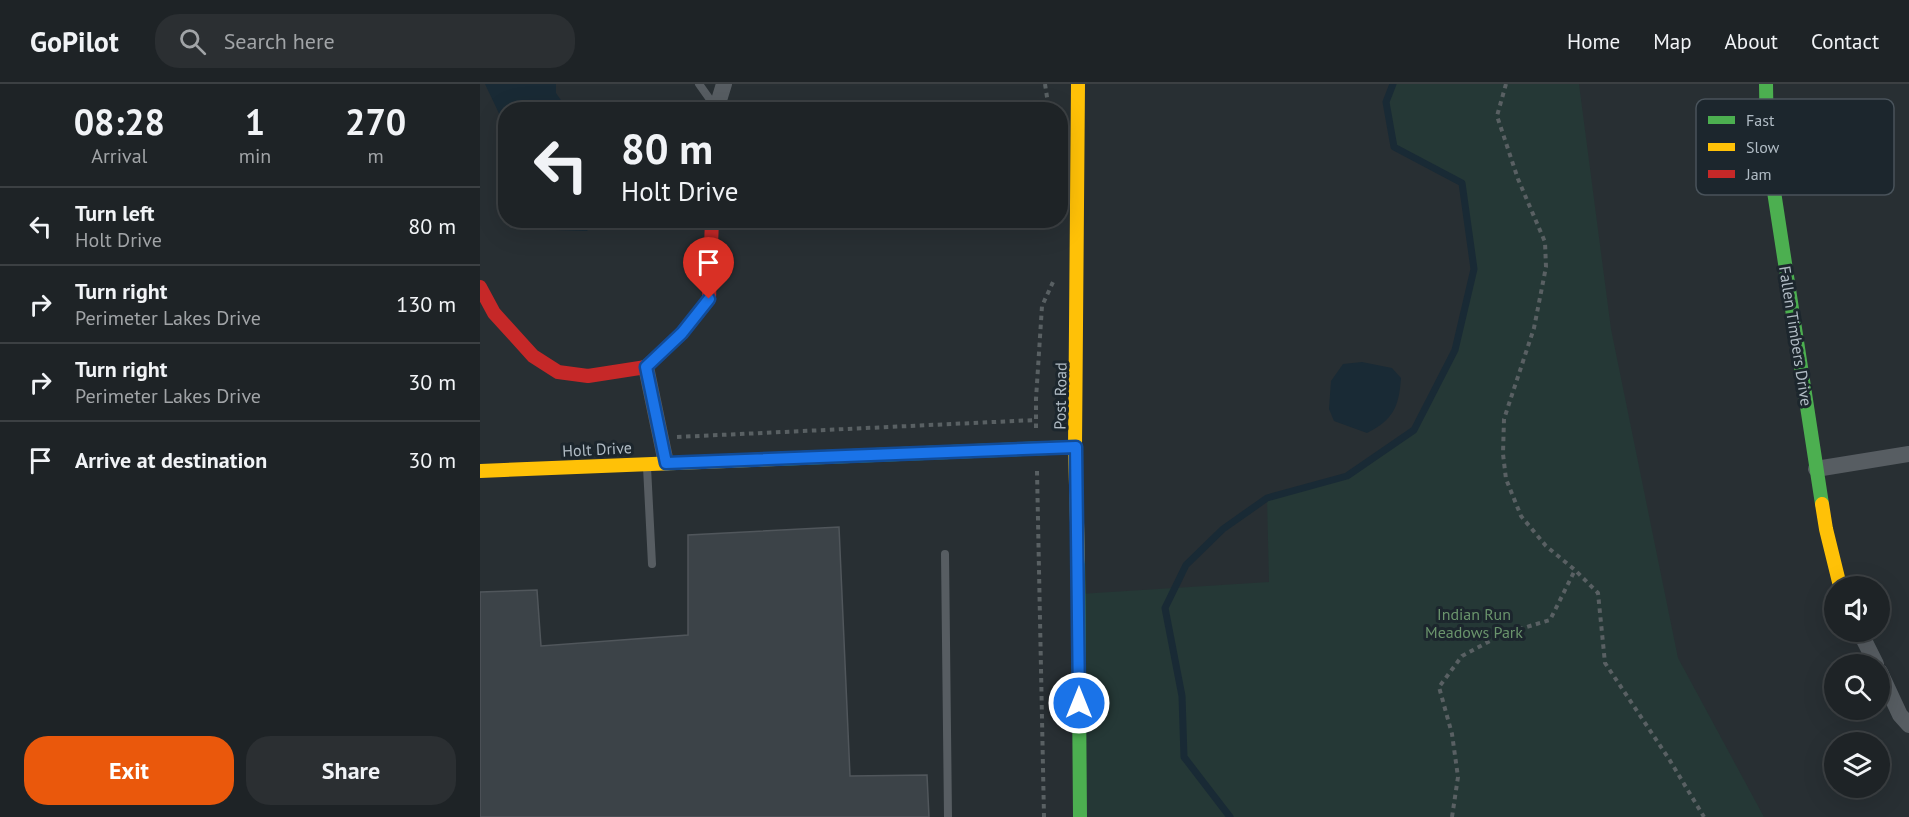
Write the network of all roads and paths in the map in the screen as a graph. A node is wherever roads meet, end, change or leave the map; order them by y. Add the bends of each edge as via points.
1 (699, 84) edge
2 (724, 84) edge
3 (1045, 84) edge
4 (1078, 84) edge
5 (1506, 84) edge
6 (1766, 84) edge
7 (1766, 99) edge
8 (711, 102) edge
9 (718, 102) edge
10 (1047, 102) edge
11 (1774, 195) edge
12 (712, 228) edge
13 (1057, 274) dead end
14 (480, 287) edge
15 (646, 367) junction
16 (1036, 420) junction
17 (661, 438) junction
18 (1076, 447) junction
19 (1036, 448) junction
20 (1909, 454) edge
21 (647, 463) junction
22 (666, 463) junction
23 (1816, 469) junction
24 (480, 471) edge
25 (945, 554) dead end
26 (652, 564) dead end
27 (1575, 570) junction
28 (1838, 576) edge
29 (1890, 694) edge
30 (1909, 725) edge
31 (948, 817) edge
32 (1044, 817) edge
33 (1080, 817) edge
34 (1452, 817) edge
35 (1704, 817) edge

1 - 8 lane
2 - 9 street
3 - 10 path
4 - 18 street, Post Road
5 - 27 path via 1497,116 1545,242 1546,267 1534,328 1504,419 1506,478 1521,516 1546,546
6 - 7 street, Fallen Timbers Drive
11 - 23 street, Fallen Timbers Drive
12 - 15 street via 709,299 682,333
13 - 16 path via 1042,306
14 - 15 street via 494,314 533,357 558,372 588,376
15 - 17 street
16 - 17 path
16 - 19 path
17 - 22 street
18 - 19 street, Holt Drive
18 - 33 street, Post Road
19 - 22 street, Holt Drive
19 - 32 path
20 - 23 street
21 - 22 street, Holt Drive
21 - 24 street, Holt Drive
21 - 26 lane
23 - 28 street, Fallen Timbers Drive
25 - 31 lane
27 - 34 path via 1550,620 1503,634 1462,656 1439,687 1452,734 1458,777
27 - 35 path via 1598,593 1605,663
29 - 30 street

